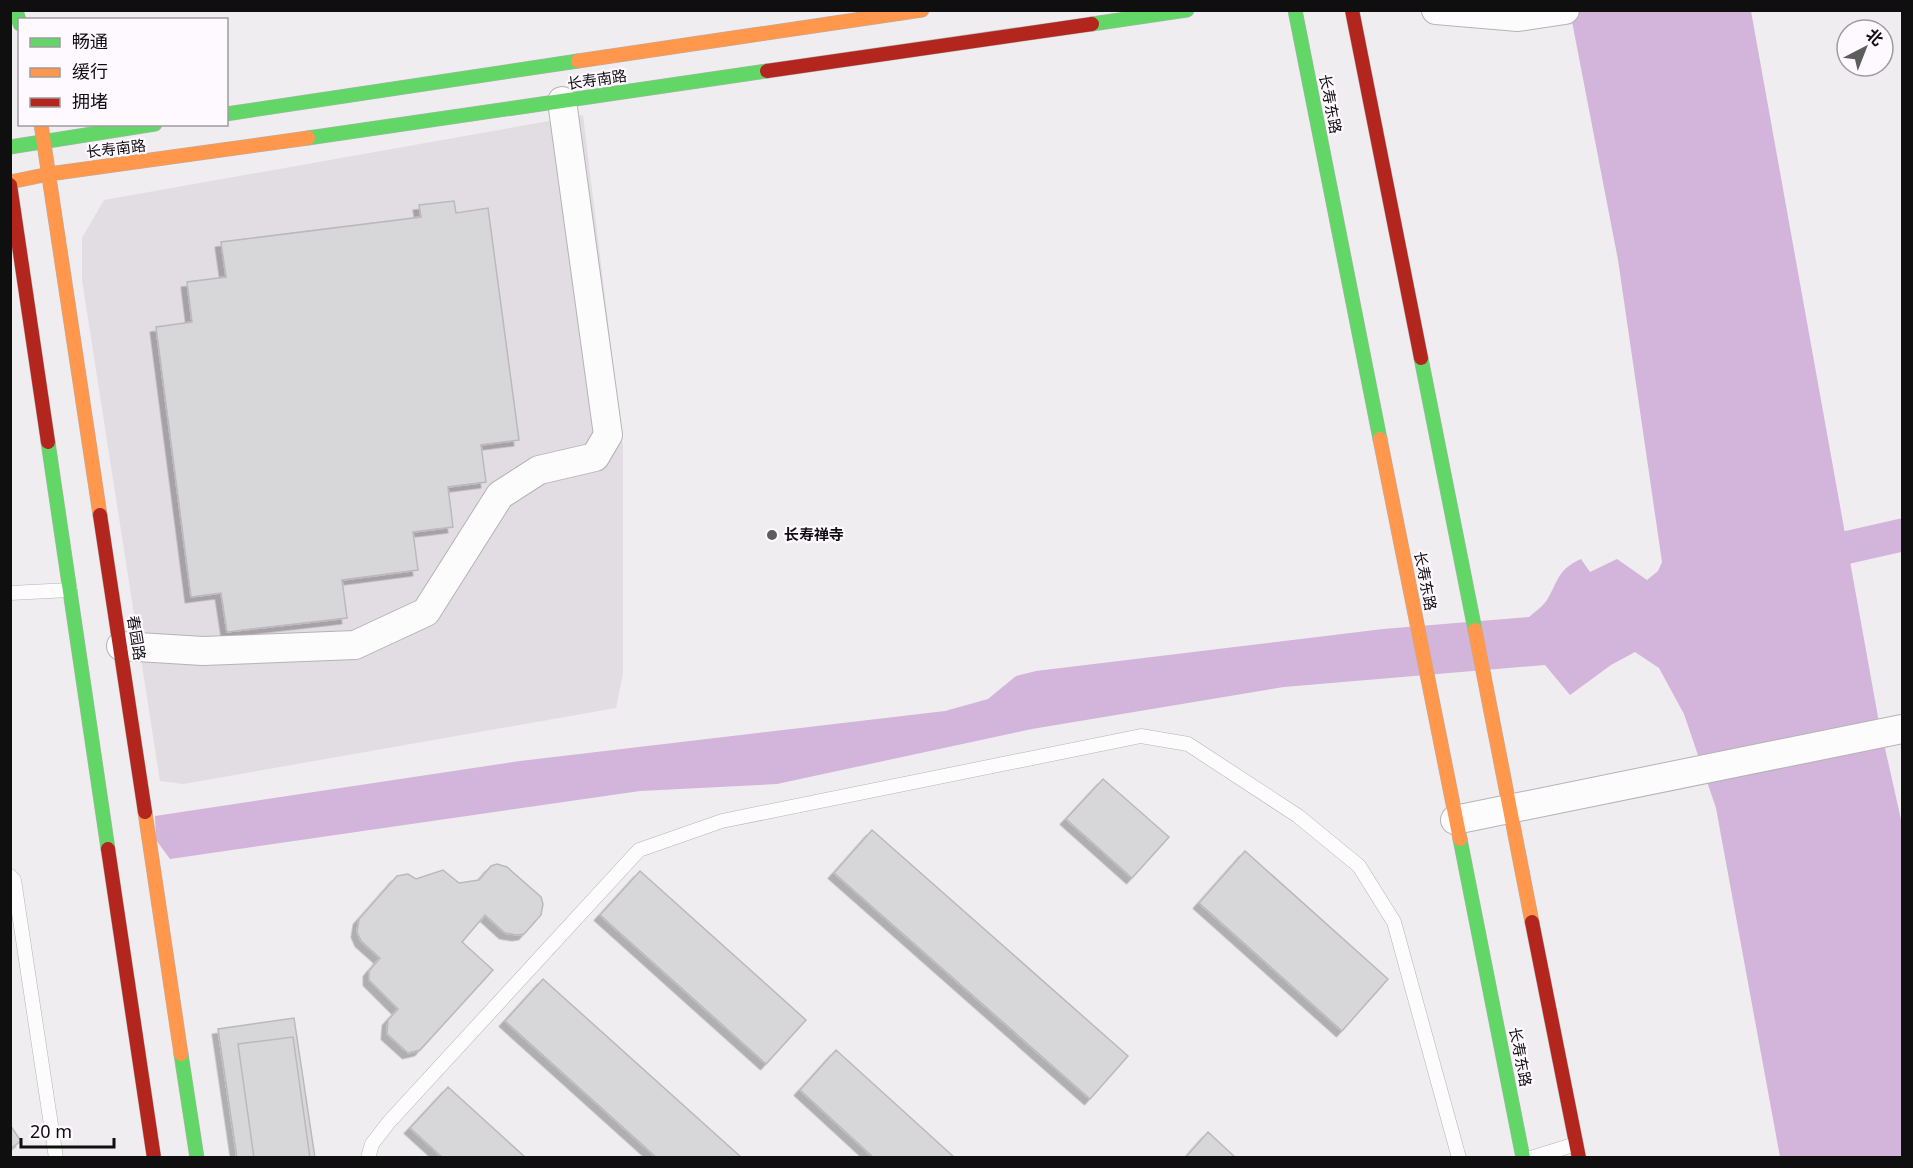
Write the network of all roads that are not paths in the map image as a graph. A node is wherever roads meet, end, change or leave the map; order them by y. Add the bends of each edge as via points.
1 (922, 10) edge
2 (1188, 10) edge
3 (1295, 10) edge
4 (1352, 10) edge
5 (1437, 10) edge
6 (1565, 10) edge
7 (562, 101) junction
8 (228, 114) edge
9 (42, 126) edge
10 (141, 126) edge
11 (45, 140) junction
12 (10, 147) edge
13 (49, 174) junction
14 (10, 183) edge
15 (70, 590) junction
16 (10, 593) edge
17 (121, 646) junction
18 (1894, 731) edge
19 (1509, 811) junction
20 (1455, 820) junction
21 (10, 876) edge
22 (1577, 1150) edge
23 (56, 1158) edge
24 (154, 1158) edge
25 (197, 1158) edge
26 (368, 1158) edge
27 (1458, 1158) edge
28 (1523, 1158) edge
29 (1531, 1158) edge

1 - 8 main road, 长寿南路
2 - 7 main road, 长寿南路
3 - 20 main road, 长寿东路
4 - 19 main road
5 - 6 street via 1518,17
7 - 13 main road, 长寿南路
7 - 17 street via 608,435 595,457 539,470 500,495 426,612 355,645 203,651
9 - 11 main road, 春园路
10 - 11 main road, 长寿南路
11 - 12 main road, 长寿南路
11 - 13 main road, 春园路
13 - 14 main road, 长寿南路
13 - 17 main road, 春园路
14 - 15 main road
15 - 16 lane
15 - 24 main road
17 - 25 main road, 春园路
18 - 19 street
19 - 20 street
19 - 22 main road
20 - 28 main road, 长寿东路
21 - 23 lane via 14,880
22 - 29 lane
26 - 27 lane via 372,1144 389,1122 639,850 722,821 1141,736 1188,744 1298,816 1359,866 1394,922

